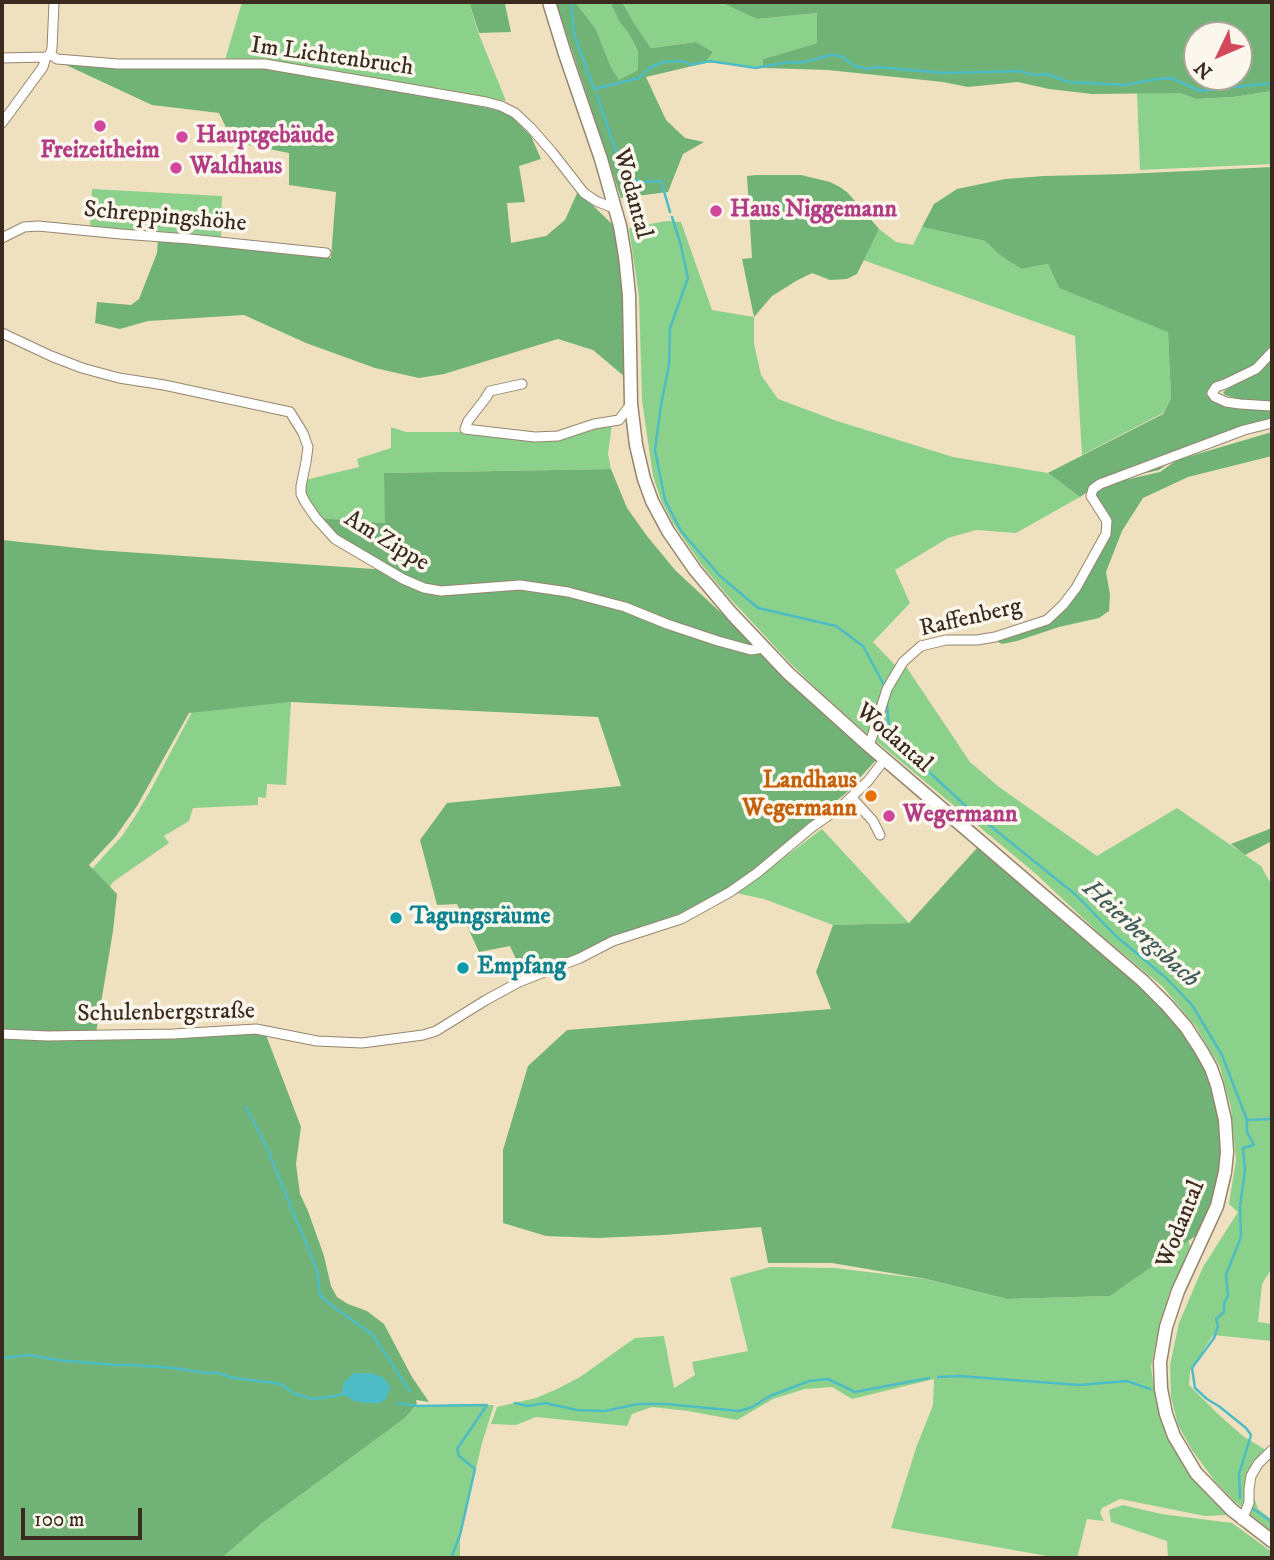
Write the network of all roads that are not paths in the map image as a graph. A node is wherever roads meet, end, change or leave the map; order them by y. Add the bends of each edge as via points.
1 (54, 2) edge
2 (549, 2) edge
3 (48, 56) junction
4 (2, 58) edge
5 (2, 124) edge
6 (616, 209) junction
7 (2, 238) edge
8 (326, 253) dead end
9 (2, 333) edge
10 (1272, 352) edge
11 (522, 384) dead end
12 (631, 404) junction
13 (1272, 406) edge
14 (1272, 423) edge
15 (763, 648) junction
16 (868, 745) junction
17 (885, 759) junction
18 (852, 797) junction
19 (880, 835) dead end
20 (2, 1034) edge
21 (1272, 1450) edge
22 (1242, 1520) junction
23 (1272, 1541) edge

1 - 3 street
2 - 6 main road, Wodantal
3 - 4 street, Im Lichtenbruch
3 - 5 street
3 - 6 street, Im Lichtenbruch via 118,64 265,64 501,106 531,128 584,193
6 - 12 main road, Wodantal via 629,295
7 - 8 street, Schreppingshöhe via 38,226
9 - 15 street, Am Zippe via 82,368 290,412 308,447 301,486 316,518 335,539 424,588 449,591 520,585 568,592 718,641 751,650
10 - 13 street via 1256,369 1212,393 1226,402
11 - 12 street via 490,391 465,429 558,436 619,420
12 - 15 main road, Wodantal via 644,480 668,531 695,570
14 - 16 street, Raffenberg via 1093,489 1091,496 1107,521 1106,534 1063,605 1047,620 995,638 921,646 903,662 887,689
15 - 16 main road, Wodantal
16 - 17 main road, Wodantal
17 - 18 street, Schulenbergstraße
17 - 22 main road, Wodantal via 1143,981 1180,1020 1211,1068 1225,1120 1224,1181 1170,1313 1161,1351 1161,1389 1171,1429 1185,1456 1210,1490
18 - 19 street
18 - 20 street, Schulenbergstraße via 757,873 700,909 519,982 423,1035 362,1043 317,1041 256,1029
21 - 22 street via 1251,1476
22 - 23 main road, Wodantal

